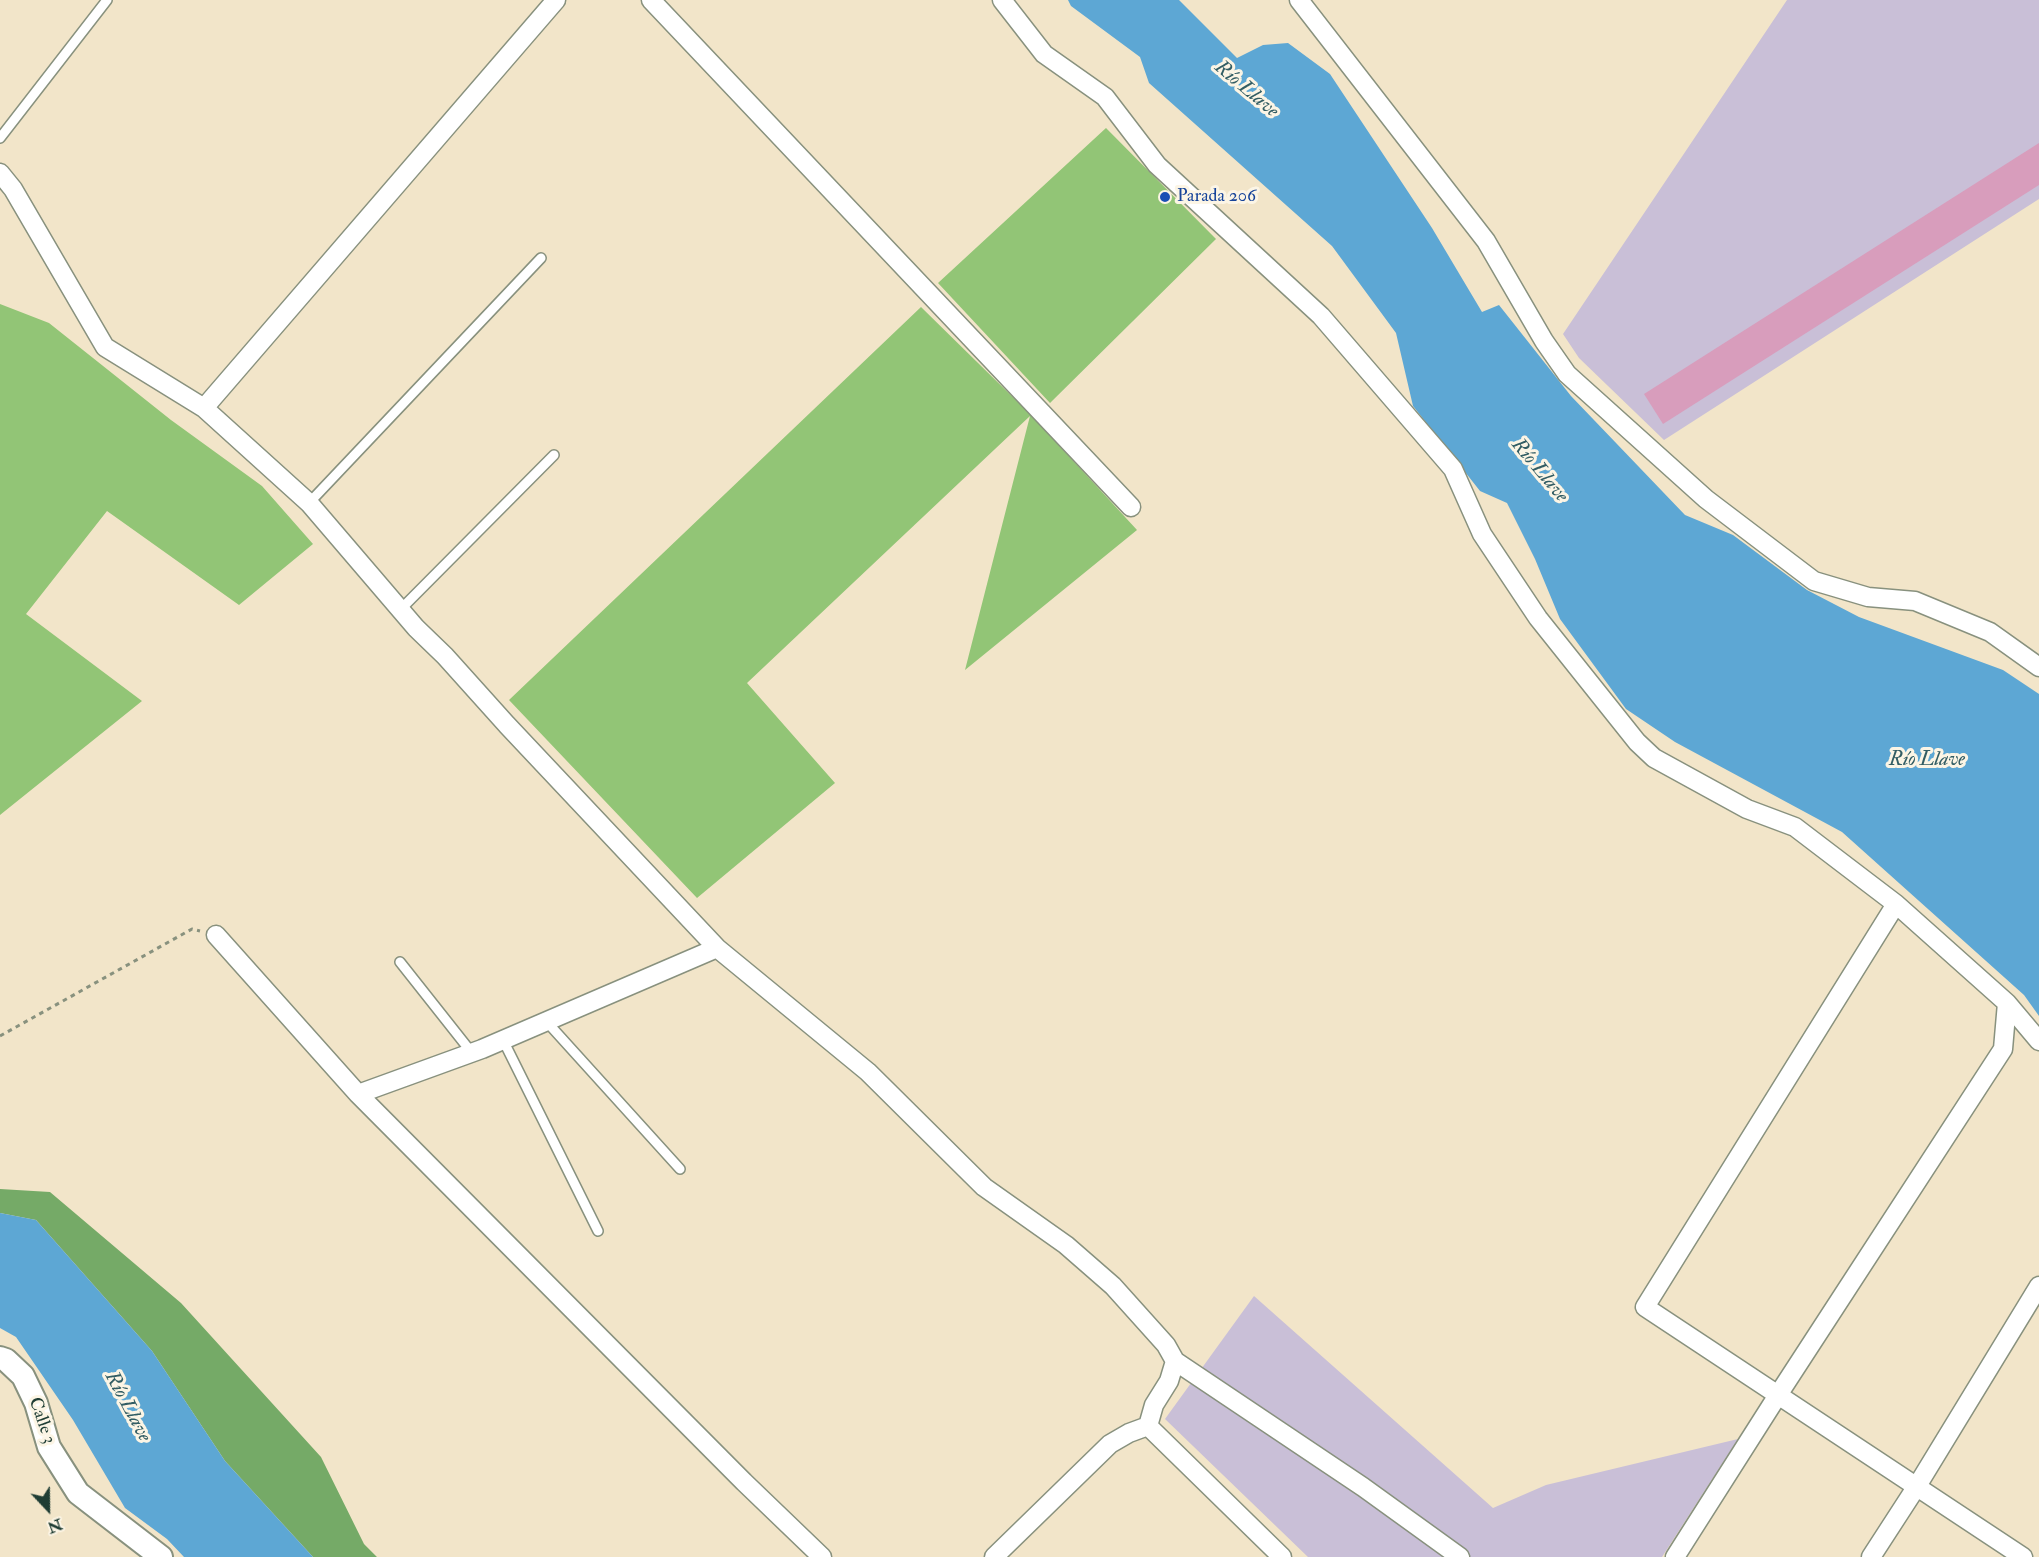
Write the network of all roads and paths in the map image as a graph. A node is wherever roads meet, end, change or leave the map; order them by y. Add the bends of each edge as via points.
1 (107, 0) edge
2 (556, 0) edge
3 (651, 0) edge
4 (1002, 0) edge
5 (1299, 0) edge
6 (0, 138) edge
7 (0, 173) edge
8 (541, 258) dead end
9 (204, 408) junction
10 (554, 455) dead end
11 (309, 503) junction
12 (1131, 507) dead end
13 (399, 610) junction
14 (2039, 667) edge
15 (1896, 904) junction
16 (216, 935) joint
17 (717, 948) junction
18 (400, 962) dead end
19 (2007, 1003) junction
20 (546, 1021) junction
21 (0, 1036) edge
22 (503, 1040) junction
23 (2039, 1041) edge
24 (472, 1053) junction
25 (358, 1094) junction
26 (680, 1169) dead end
27 (598, 1231) dead end
28 (2039, 1286) edge
29 (0, 1358) edge
30 (1175, 1361) junction
31 (1778, 1395) junction
32 (1148, 1426) junction
33 (1917, 1486) junction
34 (161, 1557) edge
35 (822, 1557) edge
36 (994, 1557) edge
37 (1282, 1557) edge
38 (1460, 1557) edge
39 (1675, 1557) edge
40 (1871, 1557) edge
41 (2023, 1557) edge

1 - 6 lane
2 - 9 street
3 - 12 street
4 - 15 street via 1044,54 1105,97 1157,165 1321,316 1453,469 1482,534 1538,618 1637,742 1654,758 1747,809 1795,827
5 - 14 street via 1486,241 1567,374 1706,499 1814,581 1868,597 1915,602 1989,632
7 - 9 street via 105,347
8 - 11 lane
9 - 11 street
10 - 13 lane
11 - 13 street
13 - 17 street
15 - 19 street
15 - 31 street via 1645,1306
16 - 21 path via 192,929
16 - 25 street
17 - 20 street
17 - 30 street via 868,1072 984,1187 1066,1245 1113,1286
18 - 24 lane
19 - 23 street
19 - 31 street via 2003,1049
20 - 22 street
20 - 26 lane
22 - 24 street
22 - 27 lane
24 - 25 street
25 - 35 street
28 - 33 street
29 - 34 street, Calle 3 via 23,1376 49,1447 78,1493
30 - 32 street
30 - 38 street
31 - 33 street
31 - 39 street
32 - 36 street via 1110,1444
32 - 37 street
33 - 40 street
33 - 41 street

